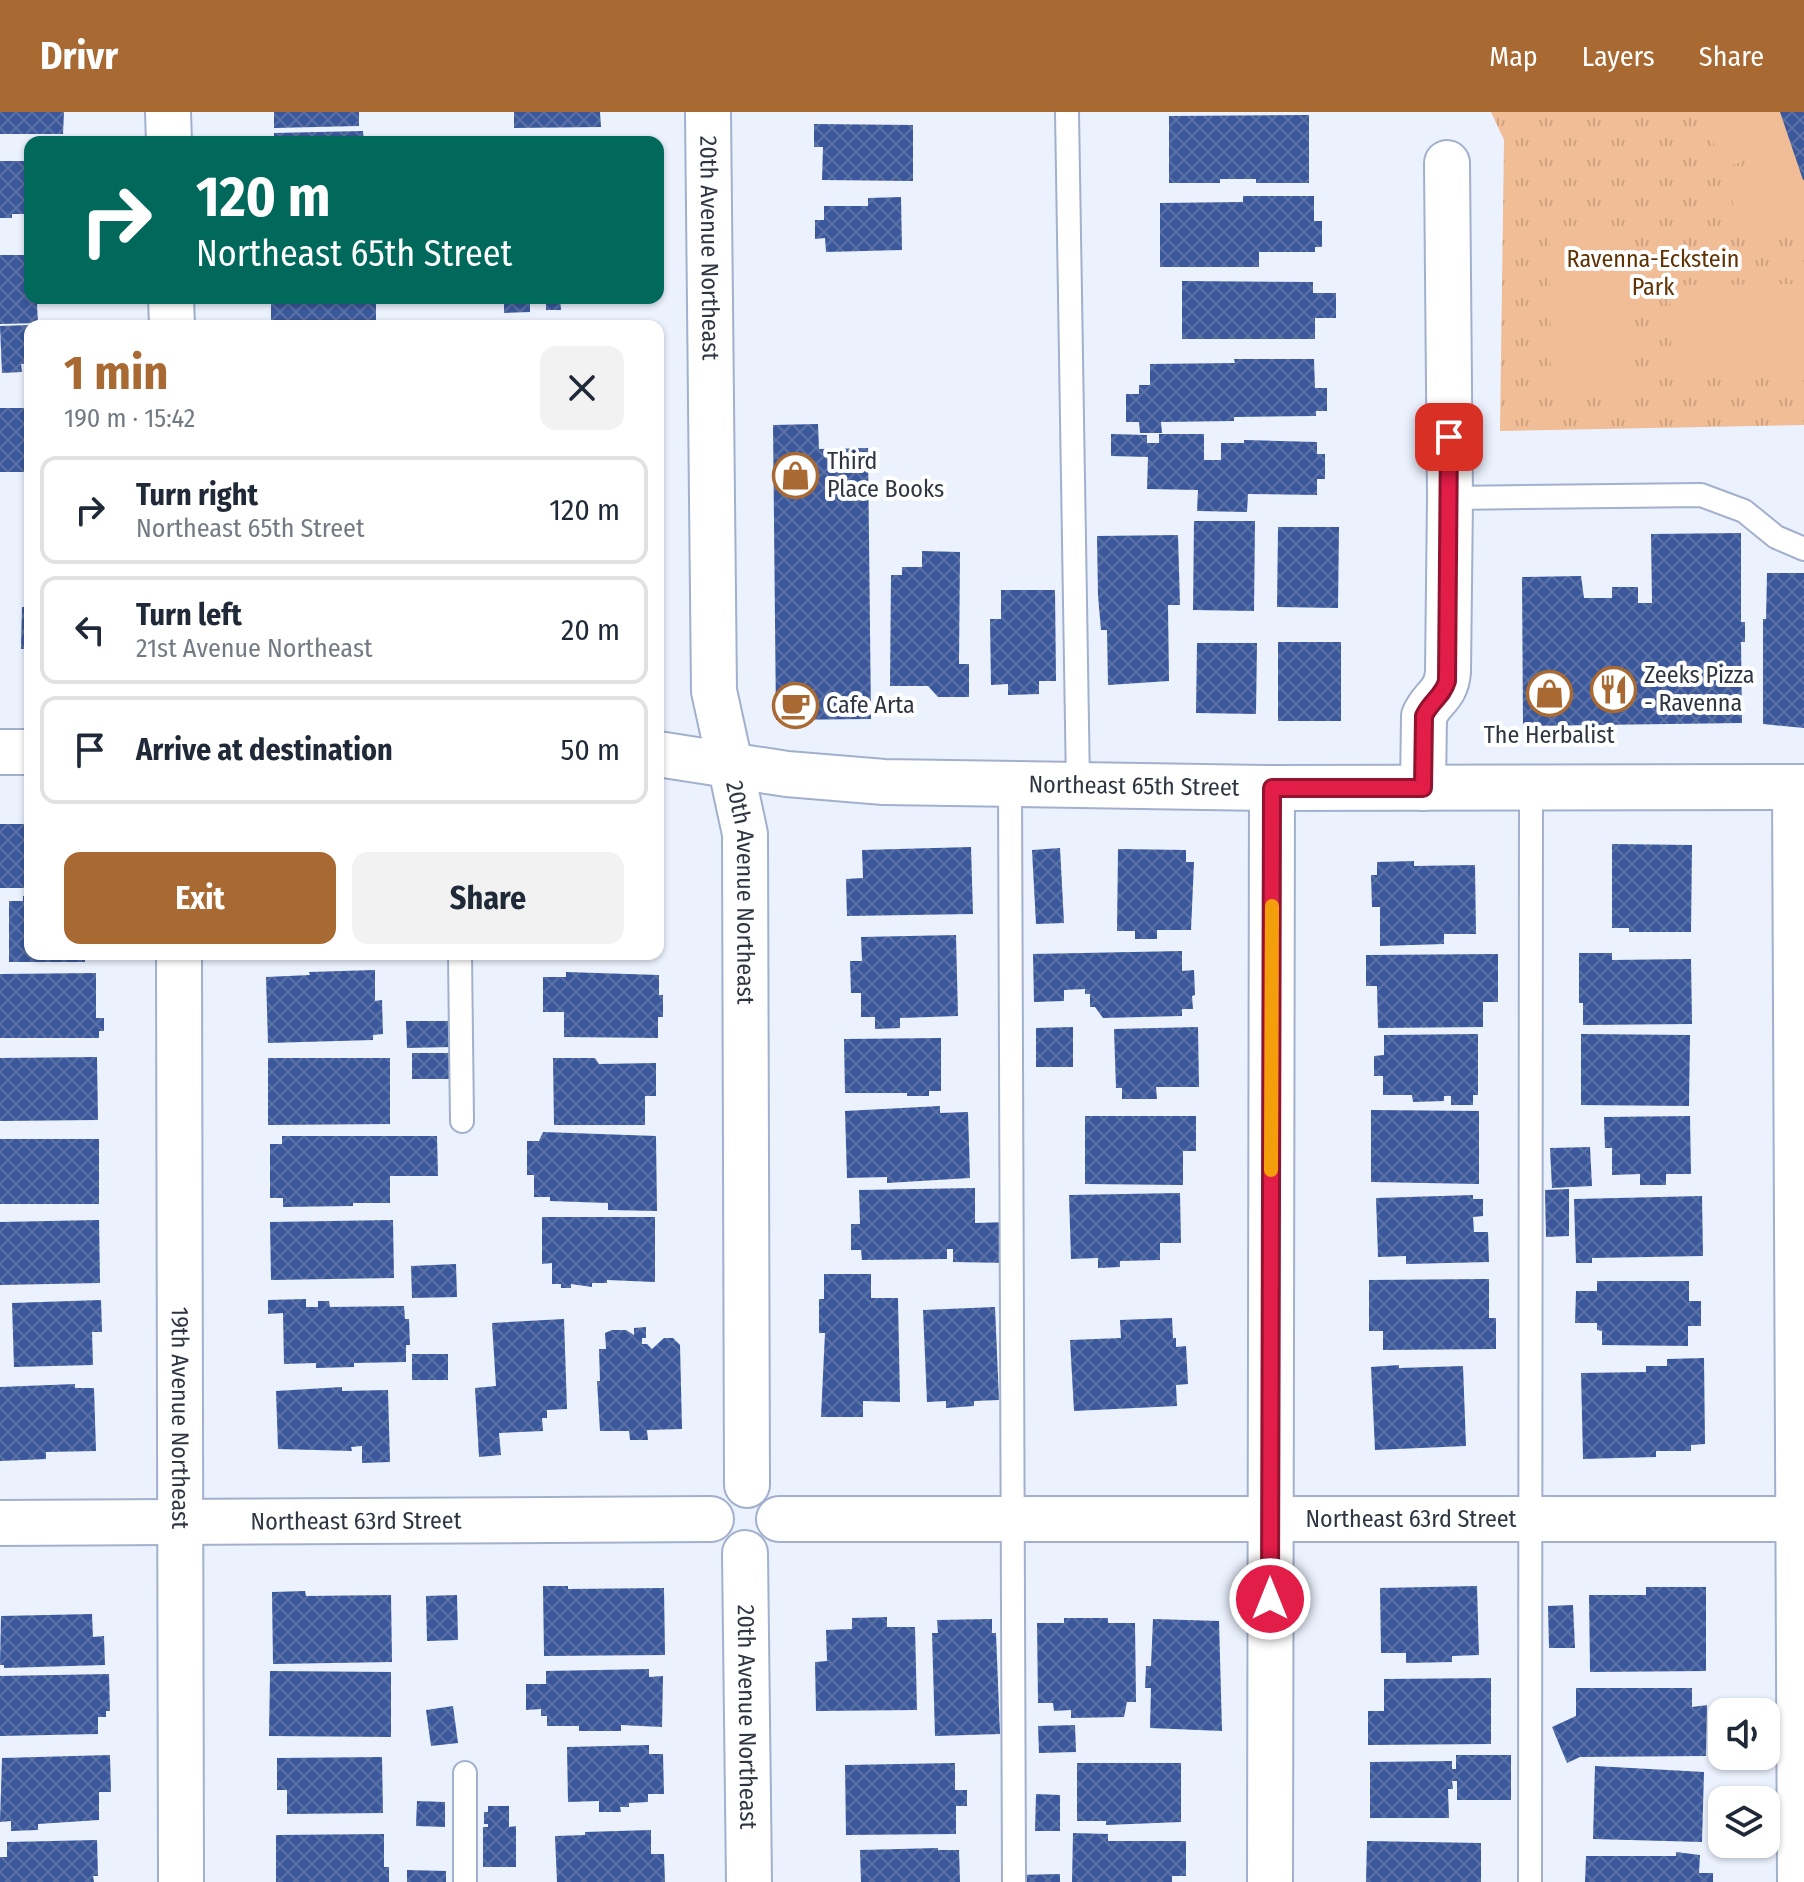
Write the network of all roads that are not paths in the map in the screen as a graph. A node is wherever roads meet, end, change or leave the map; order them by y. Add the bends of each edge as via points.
1 (168, 112) edge
2 (708, 112) edge
3 (1067, 112) edge
4 (169, 136) edge
5 (1447, 163) dead end
6 (1450, 498) junction
7 (1804, 549) edge
8 (0, 752) edge
9 (24, 752) edge
10 (664, 755) edge
11 (730, 764) junction
12 (1010, 784) junction
13 (1078, 785) junction
14 (1800, 787) edge
15 (1272, 788) junction
16 (1423, 788) junction
17 (1531, 788) junction
18 (179, 960) edge
19 (460, 960) edge
20 (462, 1121) dead end
21 (747, 1485) junction
22 (711, 1519) junction
23 (779, 1519) junction
24 (1269, 1519) junction
25 (1802, 1519) edge
26 (1530, 1520) junction
27 (181, 1521) junction
28 (1013, 1521) junction
29 (0, 1523) edge
30 (745, 1553) junction
31 (465, 1773) dead end
32 (181, 1882) edge
33 (465, 1882) edge
34 (749, 1882) edge
35 (1014, 1882) edge
36 (1270, 1882) edge
37 (1530, 1882) edge
38 (1800, 1882) edge

1 - 4 street
2 - 11 street, 20th Avenue Northeast via 714,691
3 - 13 lane
5 - 6 street
6 - 7 lane via 1701,495 1744,511 1776,537
6 - 16 street via 1447,681 1424,716
8 - 9 street
10 - 11 street, Northeast 65th Street
11 - 12 street, Northeast 65th Street via 884,782
11 - 21 street, 20th Avenue Northeast via 745,834
12 - 13 street, Northeast 65th Street
12 - 28 lane
13 - 15 street, Northeast 65th Street
14 - 17 street, Northeast 65th Street
14 - 25 street
15 - 16 street, Northeast 65th Street
15 - 24 street
16 - 17 street, Northeast 65th Street
17 - 26 lane
18 - 27 street, 19th Avenue Northeast
19 - 20 lane
21 - 22 street via 722,1493
21 - 23 street via 774,1500
22 - 27 street, Northeast 63rd Street
22 - 30 street via 719,1542
23 - 28 street, Northeast 63rd Street
23 - 30 street via 768,1544
24 - 26 street, Northeast 63rd Street
24 - 28 street, Northeast 63rd Street
24 - 36 street
25 - 26 street, Northeast 63rd Street
25 - 38 street
26 - 37 lane
27 - 29 street, Northeast 63rd Street
27 - 32 street, 19th Avenue Northeast
28 - 35 lane
30 - 34 street, 20th Avenue Northeast
31 - 33 lane

